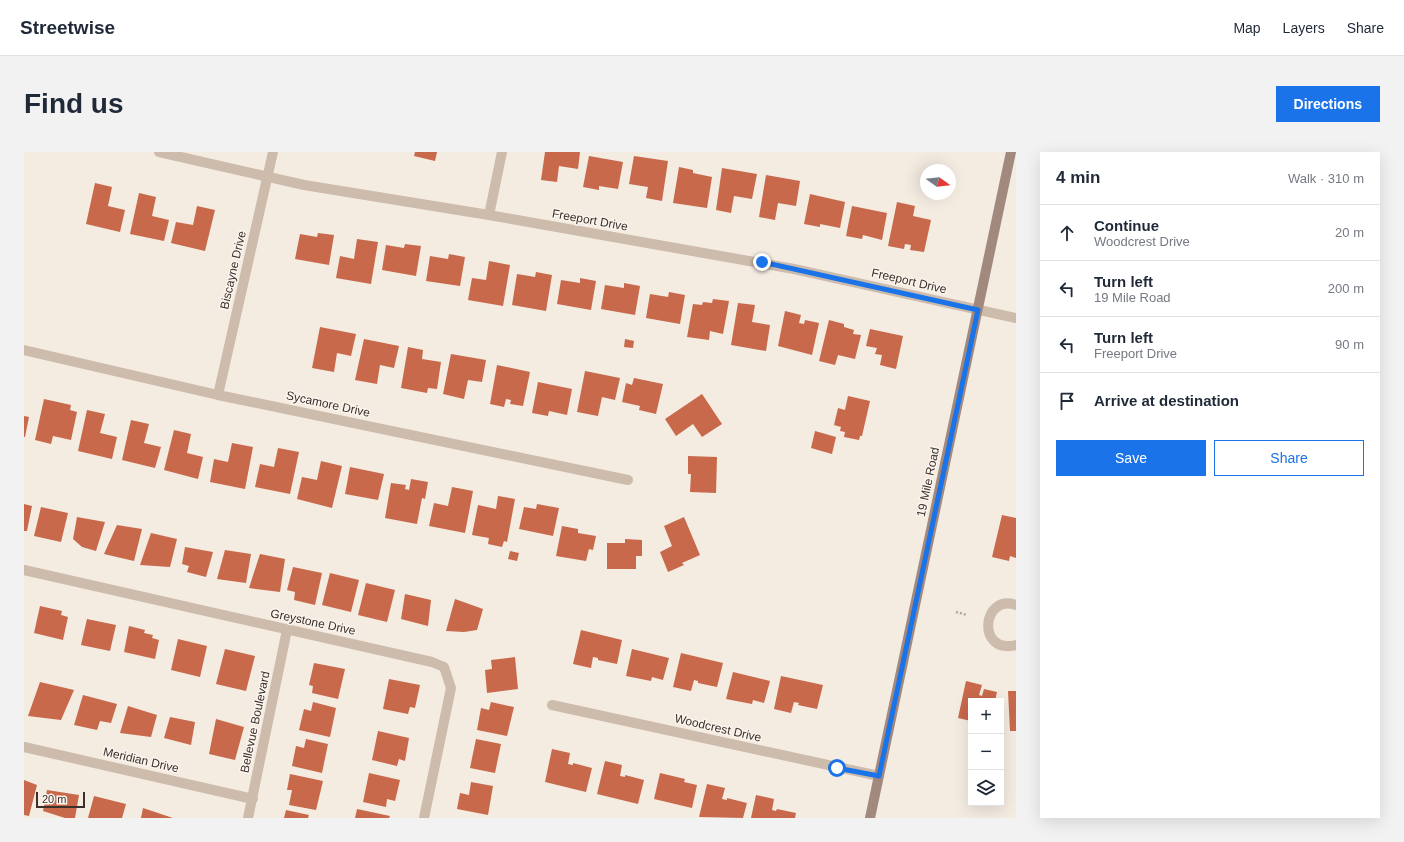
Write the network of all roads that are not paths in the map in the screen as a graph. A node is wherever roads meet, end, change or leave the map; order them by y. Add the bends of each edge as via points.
1 (159, 152) edge
2 (273, 152) edge
3 (502, 152) edge
4 (1011, 152) edge
5 (267, 177) junction
6 (489, 215) junction
7 (978, 310) junction
8 (1016, 318) edge
9 (24, 350) edge
10 (218, 395) junction
11 (628, 480) dead end
12 (24, 570) edge
13 (1016, 605) edge
14 (287, 630) junction
15 (1016, 645) edge
16 (552, 705) dead end
17 (24, 747) edge
18 (879, 776) junction
19 (252, 799) junction
20 (248, 818) edge
21 (424, 818) edge
22 (870, 818) edge

1 - 5 street, Freeport Drive
2 - 5 street, Biscayne Drive
3 - 6 street
4 - 7 street, 19 Mile Road
5 - 6 street, Freeport Drive
5 - 10 street, Biscayne Drive
6 - 7 street, Freeport Drive via 794,269
7 - 8 street, Freeport Drive
7 - 18 street, 19 Mile Road
9 - 10 street, Sycamore Drive
10 - 11 street, Sycamore Drive
12 - 14 street, Greystone Drive
13 - 15 street via 999,606 989,616 988,623 988,630 995,642 1009,647
14 - 19 street, Bellevue Boulevard
14 - 21 street, Greystone Drive via 432,662 444,667 451,688
16 - 18 street, Woodcrest Drive
17 - 19 street, Meridian Drive
18 - 22 street, 19 Mile Road
19 - 20 street, Bellevue Boulevard

